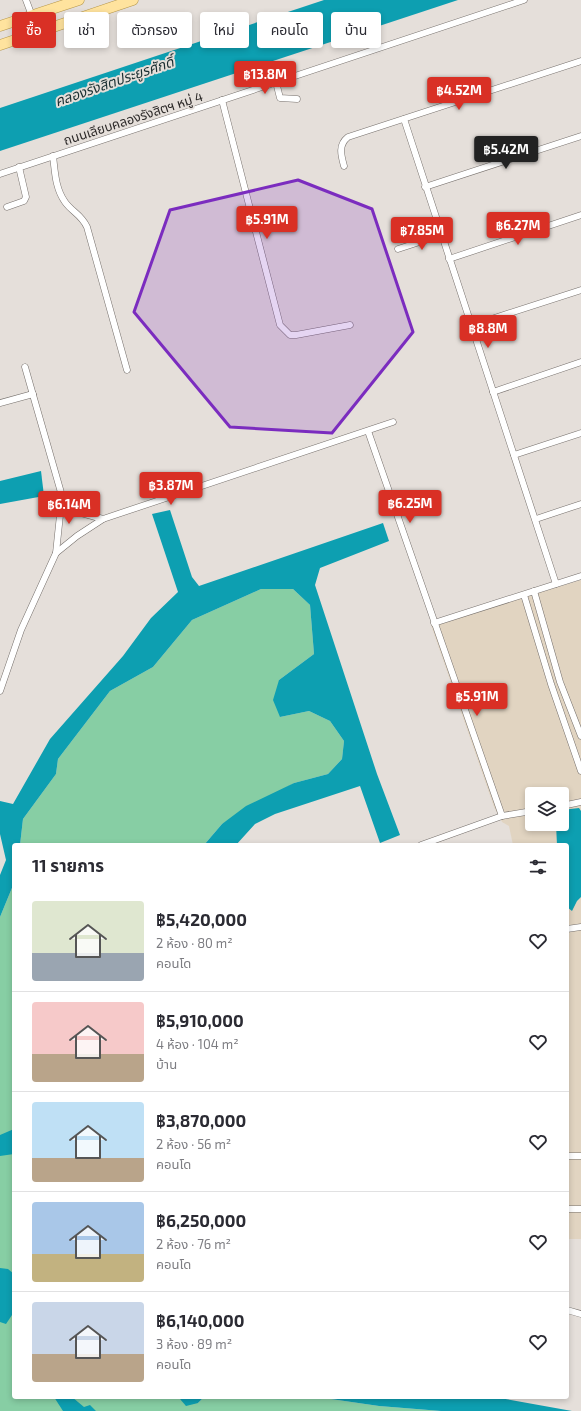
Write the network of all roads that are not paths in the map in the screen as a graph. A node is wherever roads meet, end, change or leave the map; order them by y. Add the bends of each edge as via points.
1 (26, 0) edge
2 (79, 0) edge
3 (133, 0) edge
4 (524, 0) edge
5 (61, 3) edge
6 (30, 12) edge
7 (41, 12) edge
8 (12, 22) edge
9 (0, 26) edge
10 (0, 45) edge
11 (581, 61) edge
12 (276, 82) junction
13 (297, 99) dead end
14 (222, 100) junction
15 (404, 119) junction
16 (581, 136) edge
17 (53, 156) junction
18 (344, 166) dead end
19 (19, 167) junction
20 (0, 174) edge
21 (425, 187) junction
22 (7, 207) dead end
23 (581, 215) edge
24 (440, 235) junction
25 (398, 249) dead end
26 (449, 259) junction
27 (581, 290) edge
28 (350, 325) dead end
29 (470, 326) junction
30 (581, 362) edge
31 (25, 367) dead end
32 (127, 370) dead end
33 (493, 392) junction
34 (33, 394) junction
35 (0, 403) edge
36 (393, 422) dead end
37 (368, 431) junction
38 (581, 433) edge
39 (514, 455) junction
40 (62, 496) junction
41 (581, 504) edge
42 (103, 519) junction
43 (536, 519) junction
44 (56, 553) junction
45 (581, 576) edge
46 (556, 584) junction
47 (534, 591) junction
48 (524, 596) junction
49 (434, 623) junction
50 (0, 691) edge
51 (581, 736) edge
52 (581, 771) edge
53 (581, 802) edge
54 (569, 805) edge
55 (525, 812) edge
56 (502, 816) junction
57 (427, 843) edge
58 (581, 927) edge
59 (569, 929) edge
60 (569, 1156) edge
61 (581, 1156) edge
62 (569, 1209) edge
63 (581, 1209) edge
64 (569, 1311) edge
65 (581, 1314) edge

1 - 6 street
2 - 5 main road
3 - 10 main road
4 - 12 street, ถนนเลียบคลองรังสิตฯ หมู่ 4
5 - 7 main road
8 - 9 main road
11 - 15 street
12 - 13 street via 280,98
12 - 14 street, ถนนเลียบคลองรังสิตฯ หมู่ 4
14 - 17 street, ถนนเลียบคลองรังสิตฯ หมู่ 4
14 - 28 street via 280,325 290,334 296,335
15 - 18 street via 348,137 343,141 341,153
15 - 21 street
16 - 21 street
17 - 19 street, ถนนเลียบคลองรังสิตฯ หมู่ 4
17 - 32 street via 60,193 65,203 83,218 87,227
19 - 20 street, ถนนเลียบคลองรังสิตฯ หมู่ 4
19 - 22 street via 26,197 24,201
21 - 24 street
23 - 26 street
24 - 25 street
24 - 26 street
26 - 29 street
27 - 29 street
29 - 33 street
30 - 33 street
31 - 34 street
33 - 39 street
34 - 35 street
34 - 40 street
36 - 37 street
37 - 42 street
37 - 49 street
38 - 39 street
39 - 43 street
40 - 42 street via 80,514
40 - 44 street
41 - 43 street
42 - 44 street
43 - 46 street
44 - 50 street via 21,630
45 - 46 street
46 - 47 street
47 - 48 street
47 - 51 street via 560,682
48 - 49 street
48 - 52 street
49 - 56 street
53 - 54 street
55 - 56 street
56 - 57 street
58 - 59 street
60 - 61 street
62 - 63 street
64 - 65 street

